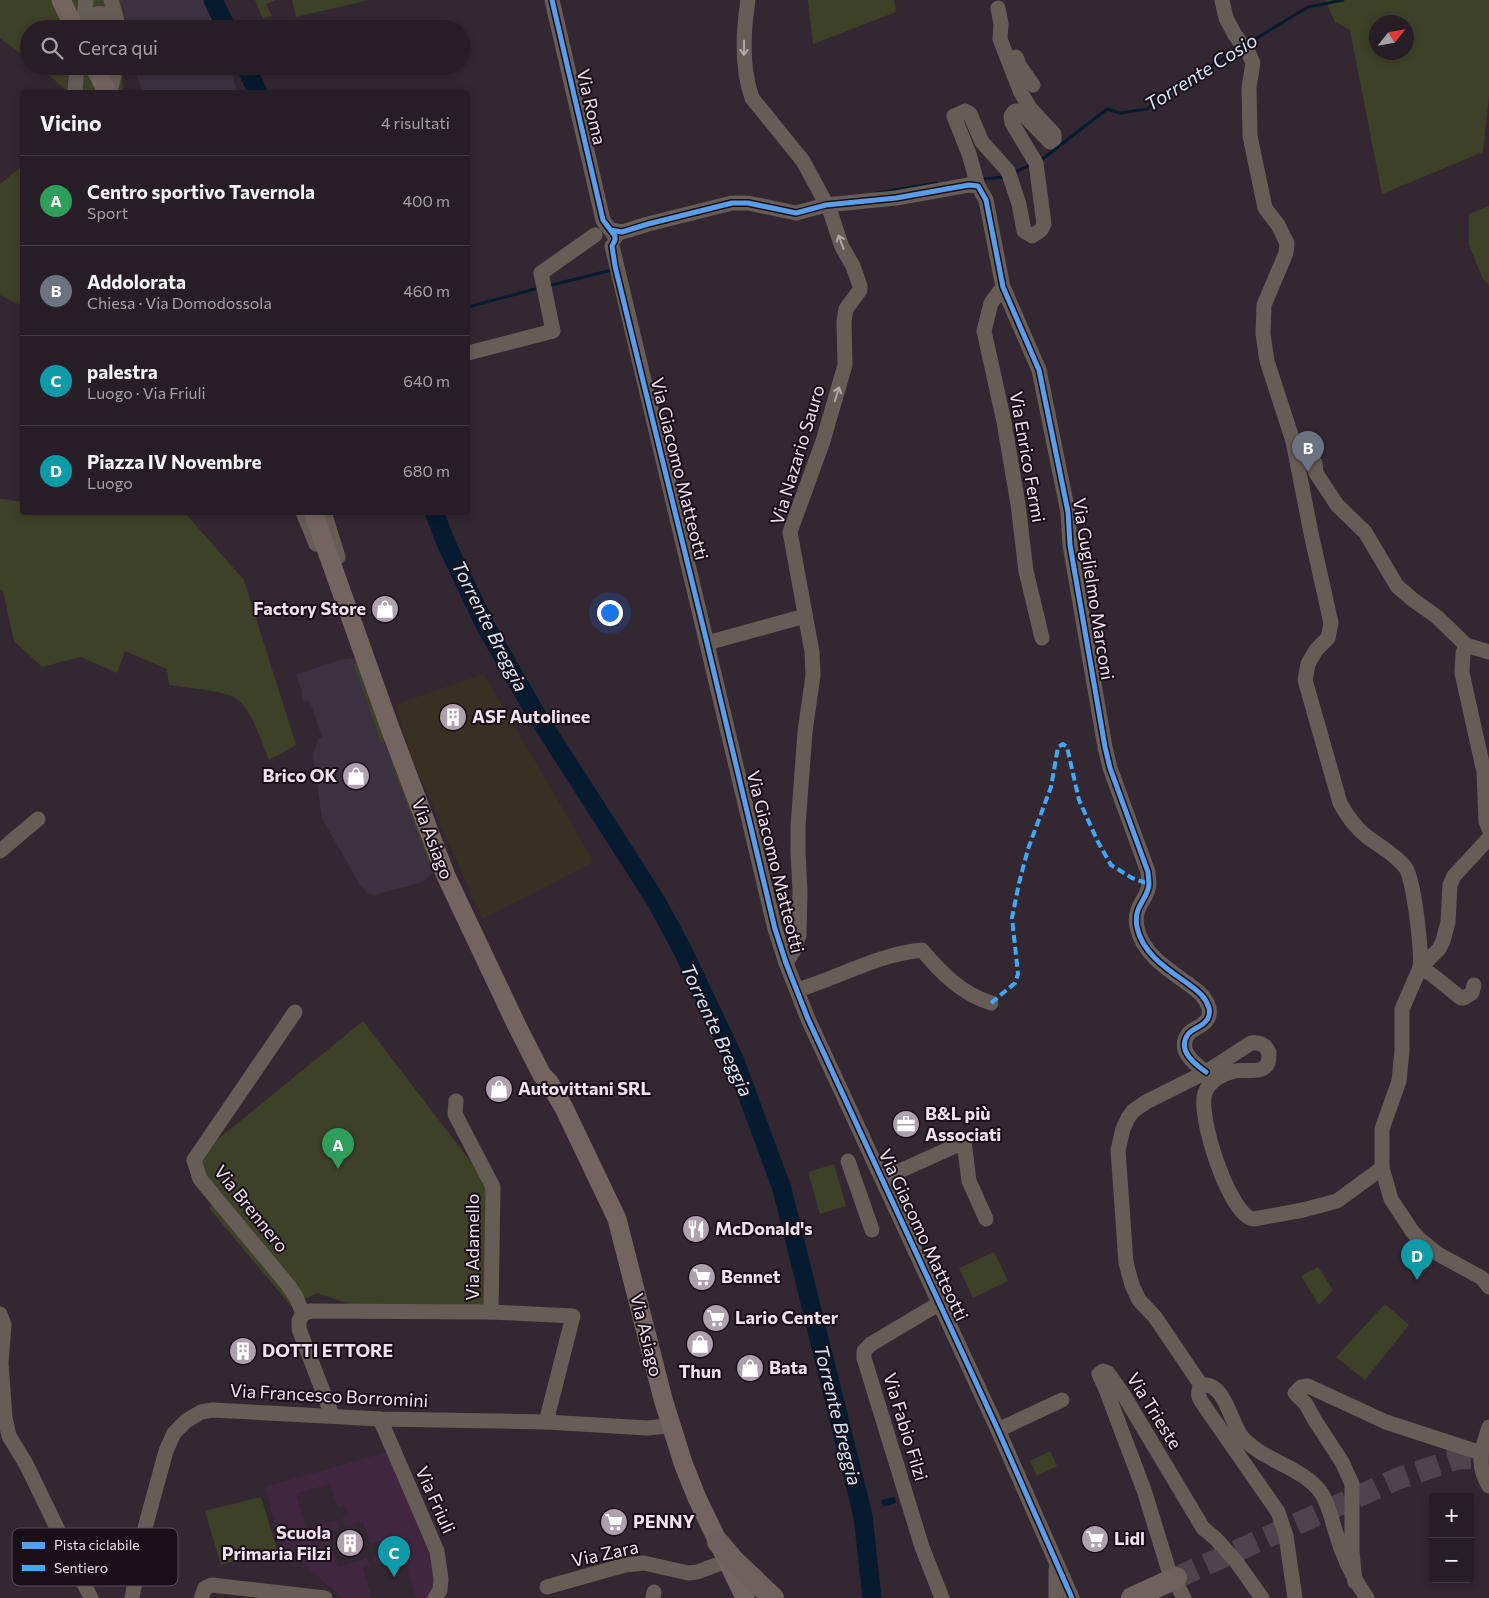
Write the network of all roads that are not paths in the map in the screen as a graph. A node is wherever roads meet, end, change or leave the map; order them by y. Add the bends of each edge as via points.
1 (62, 0) edge
2 (86, 0) edge
3 (112, 0) edge
4 (552, 0) edge
5 (748, 0) edge
6 (1222, 0) edge
7 (998, 8) dead end
8 (75, 20) edge
9 (82, 20) edge
10 (86, 20) edge
11 (114, 20) edge
12 (117, 20) edge
13 (1001, 24) junction
14 (76, 75) edge
15 (99, 75) edge
16 (114, 75) edge
17 (1032, 85) dead end
18 (75, 90) edge
19 (108, 90) edge
20 (110, 90) edge
21 (978, 186) junction
22 (826, 205) junction
23 (605, 235) junction
24 (615, 266) joint
25 (1003, 287) junction
26 (470, 352) edge
27 (1293, 440) junction
28 (304, 515) edge
29 (314, 515) edge
30 (325, 515) edge
31 (343, 593) junction
32 (805, 616) junction
33 (1042, 638) dead end
34 (707, 643) junction
35 (1466, 645) junction
36 (1489, 652) edge
37 (38, 820) dead end
38 (1489, 829) edge
39 (1489, 838) edge
40 (0, 851) edge
41 (786, 964) junction
42 (1420, 968) junction
43 (1474, 985) dead end
44 (797, 990) junction
45 (991, 1003) dead end
46 (295, 1012) dead end
47 (1206, 1072) junction
48 (456, 1101) dead end
49 (848, 1161) dead end
50 (1382, 1168) junction
51 (881, 1177) junction
52 (856, 1182) junction
53 (986, 1219) dead end
54 (872, 1230) dead end
55 (1487, 1281) edge
56 (940, 1303) junction
57 (492, 1312) junction
58 (0, 1314) edge
59 (303, 1314) junction
60 (1201, 1385) junction
61 (1062, 1400) dead end
62 (2, 1415) edge
63 (332, 1415) junction
64 (380, 1418) junction
65 (546, 1422) junction
66 (1489, 1427) edge
67 (667, 1429) junction
68 (998, 1430) junction
69 (1481, 1453) junction
70 (1489, 1486) edge
71 (57, 1528) edge
72 (144, 1528) edge
73 (722, 1556) junction
74 (1053, 1556) junction
75 (1355, 1582) junction
76 (85, 1586) edge
77 (547, 1587) dead end
78 (1180, 1588) edge
79 (202, 1596) dead end
80 (91, 1598) edge
81 (325, 1598) edge
82 (435, 1598) edge
83 (735, 1598) edge
84 (745, 1598) edge
85 (773, 1598) edge
86 (942, 1598) edge
87 (1056, 1598) edge
88 (1072, 1598) edge
89 (1132, 1598) edge
90 (1262, 1598) edge
91 (1295, 1598) edge
92 (1367, 1598) edge

1 - 8 main road
2 - 9 street
3 - 12 street
4 - 23 street, Via Roma
5 -> 22 street via 744,59 748,89 803,161
6 - 27 street via 1226,18 1253,63 1249,87 1250,136 1258,180 1265,208 1287,243 1286,253 1264,305 1262,334 1267,361
7 - 13 street
10 - 11 street via 96,13 109,15
13 - 17 street via 1007,26 1019,65
13 - 21 street, Via Guglielmo Marconi via 1000,39 1021,93 1054,134 1054,140 1050,142 1020,111 1011,116 1038,168 1044,224 1041,230 1032,236 1024,231 1009,174 982,142 970,114 965,111 954,116
14 - 18 street
15 - 19 main road
16 - 20 street
21 - 22 street
21 - 25 street, Via Guglielmo Marconi via 986,200
22 - 23 street via 792,213 748,203 732,203
32 -> 22 street, Via Nazario Sauro via 790,532 845,365 846,309 860,290
23 - 24 street, Via Roma
23 - 26 street via 541,273 553,331
24 - 34 street, Via Giacomo Matteotti
25 - 33 street, Via Enrico Fermi via 989,310 984,338 1004,422 1026,571
25 - 47 street, Via Guglielmo Marconi via 1039,370 1068,512 1070,544 1105,747 1148,872 1149,884 1137,913 1137,927 1151,954 1205,999 1210,1014 1190,1032 1184,1047 1192,1062
27 - 35 street via 1306,448 1316,472 1337,505 1365,532 1397,586
27 - 42 street via 1331,623 1328,638 1308,664 1305,680 1340,803 1350,821 1407,868 1413,887
28 - 31 street, Via Asiago via 328,572
29 - 31 main road
30 - 31 street, Via Asiago via 341,566
31 - 67 main road, Via Asiago via 444,871 542,1075 543,1084 604,1220
32 - 34 street
32 - 41 street, Via Nazario Sauro via 812,652 812,676 798,826 798,935
34 - 41 street, Via Giacomo Matteotti
35 - 36 street
35 - 38 street via 1462,673 1484,772
37 - 40 street
39 - 42 street via 1454,876 1443,941
41 - 44 street, Via Giacomo Matteotti
42 - 43 street via 1461,998 1472,993
42 - 50 street via 1402,1009 1399,1081 1382,1129
44 - 45 street via 903,952 922,950 947,978
44 - 51 street, Via Giacomo Matteotti
46 - 59 street, Via Brennero via 194,1160 200,1179 288,1285
47 - 50 street via 1250,1043 1263,1045 1269,1054 1268,1063 1262,1069 1221,1076 1204,1093 1210,1143 1227,1186 1249,1219 1336,1201
47 - 60 street via 1133,1111 1123,1129 1118,1150 1126,1264 1132,1285 1139,1300 1160,1324
48 - 57 street, Via Adamello via 455,1114 493,1188
49 - 52 street
50 - 55 street via 1391,1199 1419,1239 1438,1254
51 - 52 street
51 - 53 street via 964,1142 969,1181
51 - 56 street, Via Giacomo Matteotti
52 - 54 street
56 - 68 street, Via Giacomo Matteotti
56 - 86 street, Via Fabio Filzi via 867,1346 864,1358 922,1547
57 - 59 street, Via Adamello via 310,1311
57 - 65 street, Via Adamello via 573,1316
58 - 62 street via 4,1325
59 - 63 street, Via Brennero via 299,1330
60 - 75 street via 1215,1387 1242,1437 1259,1451 1312,1482 1322,1494
60 - 91 street via 1198,1391 1203,1404 1278,1512 1286,1536
61 - 68 street
62 - 71 street via 9,1436
63 - 64 street, Via Francesco Borromini
63 - 72 street, Via Francesco Borromini via 213,1410 201,1412 186,1421 174,1433 166,1451
64 - 65 street, Via Francesco Borromini
64 - 82 street, Via Friuli via 436,1551 441,1579
65 - 67 street, Via Francesco Borromini
66 - 69 street
67 - 73 main road, Via Asiago
68 - 74 street, Via Giacomo Matteotti
69 - 70 street via 1482,1474
69 - 75 street via 1386,1422 1308,1386 1296,1392 1342,1462 1352,1484
73 - 77 street, Via Zara via 697,1572 644,1563 625,1565
73 - 83 main road, Via Asiago
73 - 84 main road, Via Asiago
73 - 85 highway
74 - 87 street, Via Giacomo Matteotti
74 - 88 street, Via Giacomo Matteotti
75 - 92 street
76 - 80 street
78 - 89 highway, bridge
78 - 90 street, Via Trieste via 1168,1568 1144,1490 1100,1380 1099,1374 1103,1371 1123,1394 1203,1528 1235,1560
79 - 81 street via 212,1585

